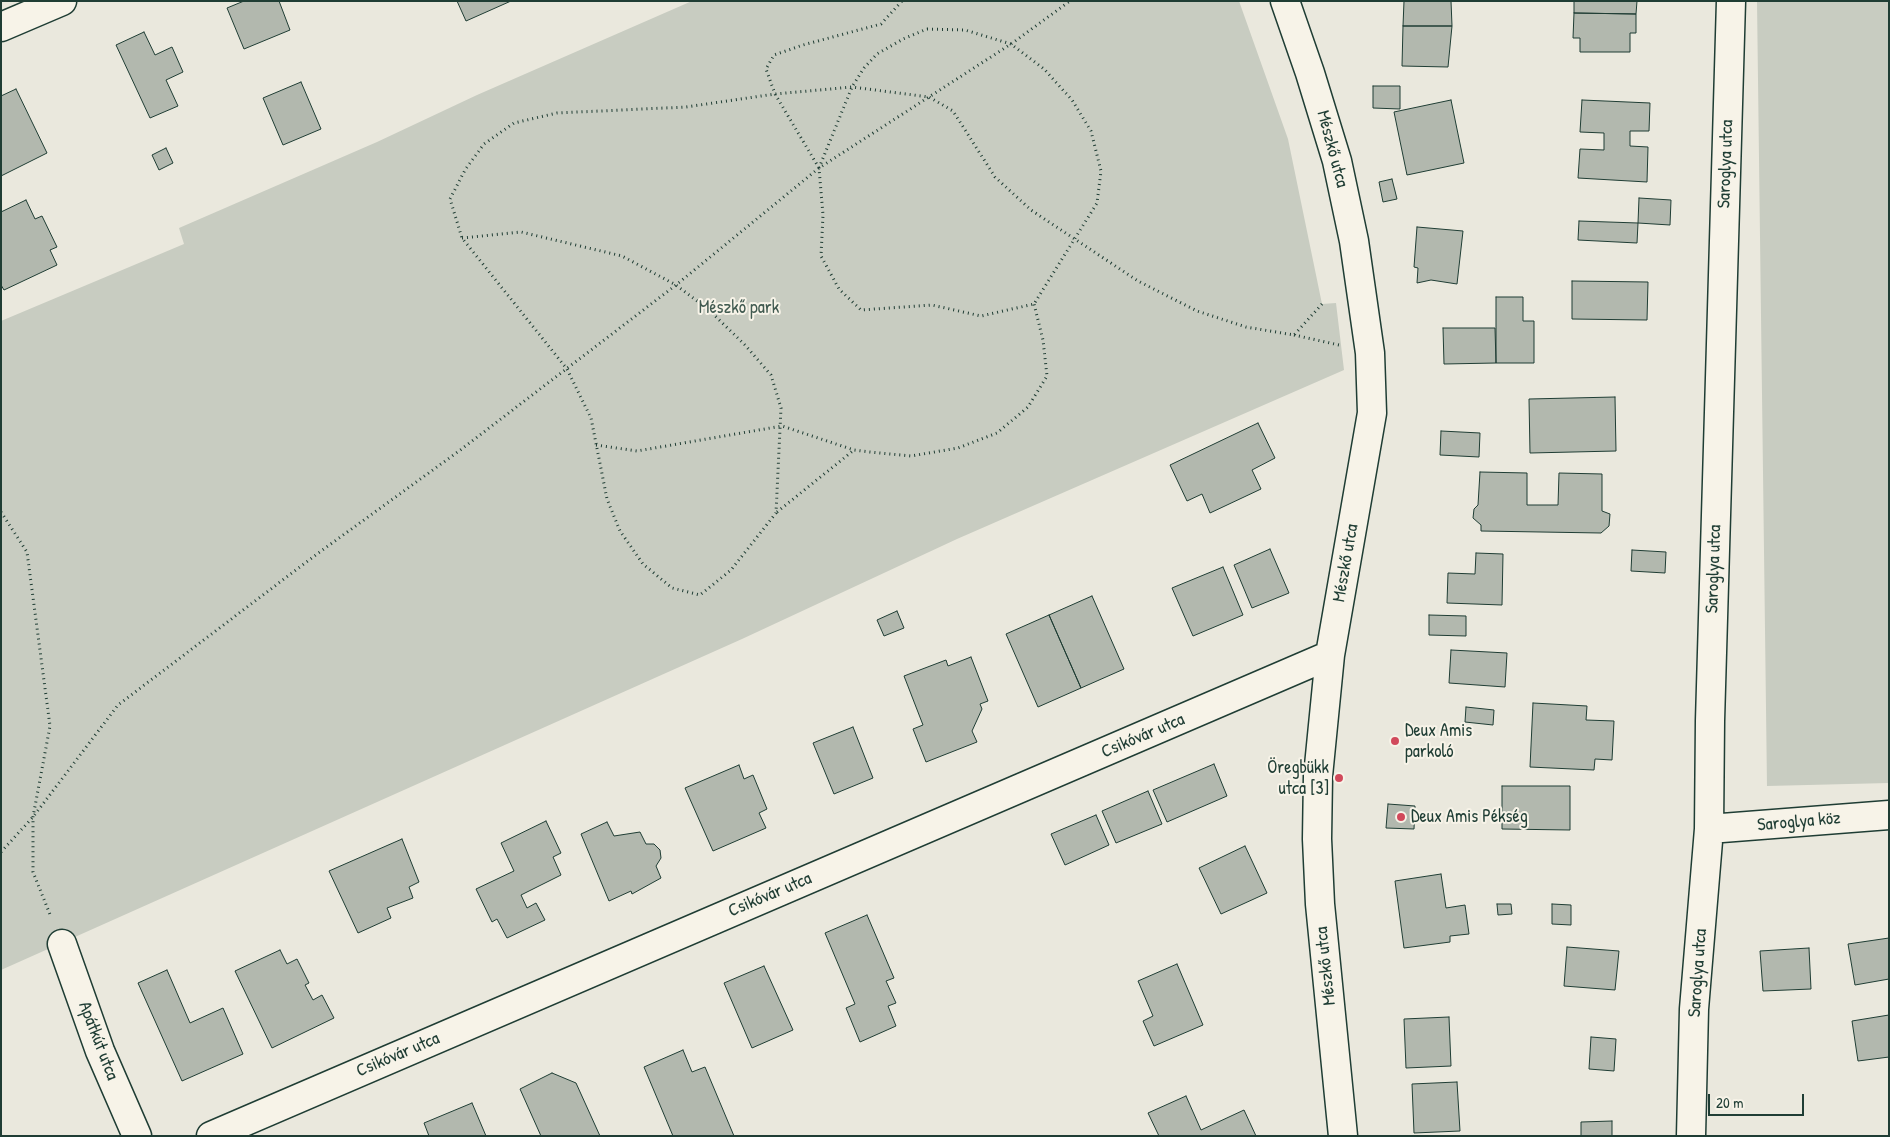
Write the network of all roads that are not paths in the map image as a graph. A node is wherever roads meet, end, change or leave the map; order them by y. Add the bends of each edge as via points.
1 (62, 1) edge
2 (1285, 1) edge
3 (1731, 1) edge
4 (1, 27) edge
5 (1330, 656) junction
6 (1889, 815) edge
7 (1709, 829) junction
8 (62, 944) road end
9 (137, 1136) edge
10 (211, 1136) edge
11 (1343, 1136) edge
12 (1691, 1136) edge

1 - 4 street
2 - 5 street, Mészkő utca via 1337,161 1354,241 1370,353 1372,413
3 - 7 street, Saroglya utca
5 - 10 street, Csikóvár utca
5 - 11 street, Mészkő utca via 1318,776 1317,839 1320,904
6 - 7 street, Saroglya köz
7 - 12 street, Saroglya utca via 1694,1009
8 - 9 street, Apátkút utca via 100,1051

